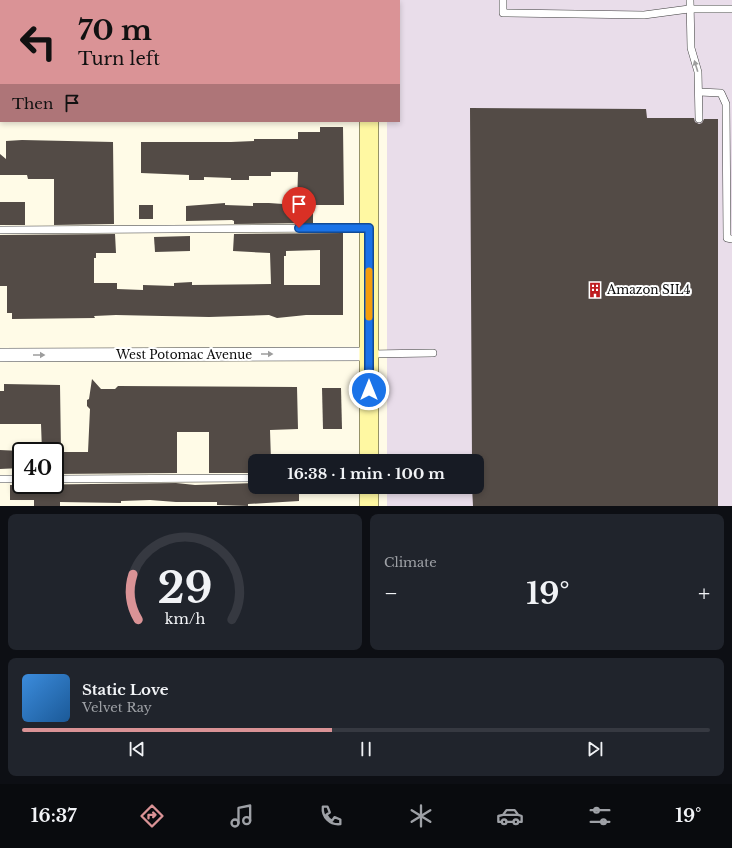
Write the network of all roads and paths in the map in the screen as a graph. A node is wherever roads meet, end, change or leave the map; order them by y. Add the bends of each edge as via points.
1 (503, 0) edge
2 (690, 0) edge
3 (690, 9) junction
4 (732, 9) edge
5 (699, 92) junction
6 (699, 118) dead end
7 (369, 122) edge
8 (369, 228) junction
9 (0, 230) edge
10 (732, 239) edge
11 (433, 353) dead end
12 (369, 354) junction
13 (0, 355) edge
14 (369, 454) edge
15 (248, 478) edge
16 (0, 479) edge
17 (12, 479) edge
18 (64, 479) edge
19 (369, 494) edge
20 (369, 506) edge

1 - 3 lane via 503,13 644,16
2 - 3 lane
3 - 4 lane
5 -> 3 lane via 698,72 691,48
5 - 6 lane
5 - 10 lane via 720,94 726,104 728,238
7 - 8 street
8 - 9 lane
8 - 12 street
11 - 12 lane
13 -> 12 street, West Potomac Avenue
12 - 14 street
15 - 18 lane
16 - 17 lane
19 - 20 street

